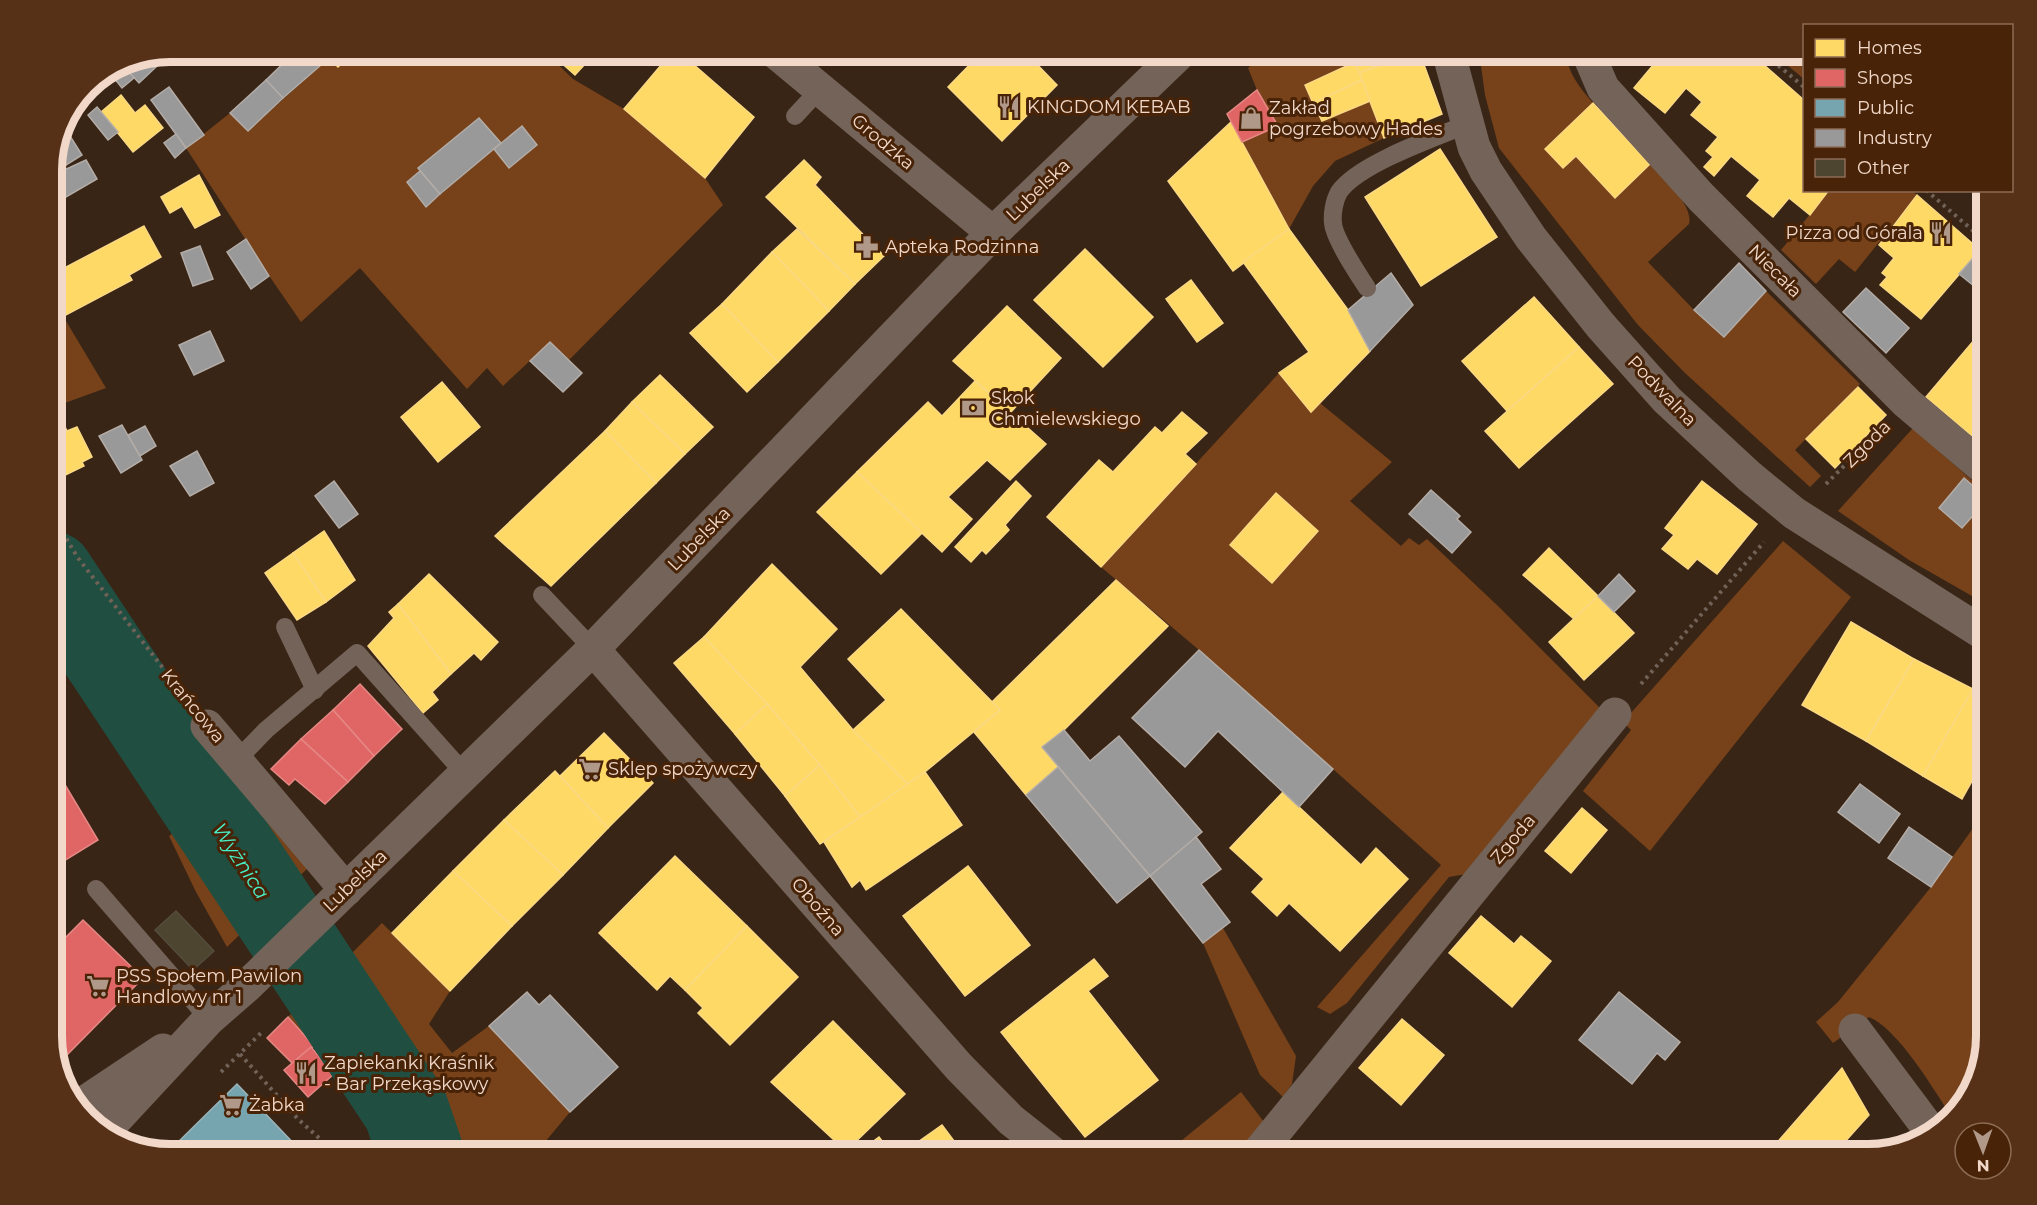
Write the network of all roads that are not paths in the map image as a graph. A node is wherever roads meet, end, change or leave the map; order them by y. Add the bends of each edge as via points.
1 (787, 62) edge
2 (1171, 62) edge
3 (1451, 62) edge
4 (1592, 62) edge
5 (820, 89) junction
6 (795, 116) dead end
7 (1468, 124) junction
8 (993, 232) junction
9 (1367, 288) dead end
10 (1975, 461) edge
11 (542, 595) dead end
12 (285, 627) dead end
13 (1976, 628) edge
14 (593, 649) junction
15 (315, 690) junction
16 (1615, 714) road end
17 (207, 726) road end
18 (237, 760) junction
19 (465, 774) junction
20 (96, 889) dead end
21 (346, 890) junction
22 (209, 1019) junction
23 (1855, 1030) dead end
24 (84, 1102) edge
25 (110, 1125) edge
26 (1926, 1125) edge
27 (1041, 1144) edge
28 (1265, 1144) edge

1 - 5 street, Grodzka
2 - 8 street, Lubelska
3 - 7 street, Podwalna
4 - 10 street, Niecała via 1603,88 1701,197 1908,403
5 - 6 lane
5 - 8 street, Grodzka
7 - 9 lane via 1383,159 1339,192 1333,226
7 - 13 street, Podwalna via 1486,171 1531,238 1667,400 1794,513
8 - 14 street, Lubelska
11 - 14 lane
12 - 15 lane
14 - 19 street, Lubelska
14 - 27 street, Oboźna via 959,1067 1011,1120
15 - 18 lane
15 - 19 lane via 357,653
16 - 28 street, Zgoda
17 - 18 street, Krańcowa
18 - 21 street, Krańcowa
19 - 21 street, Lubelska
20 - 22 lane
21 - 22 street, Lubelska
22 - 24 street, Lubelska
22 - 25 street, Lubelska
23 - 26 street

